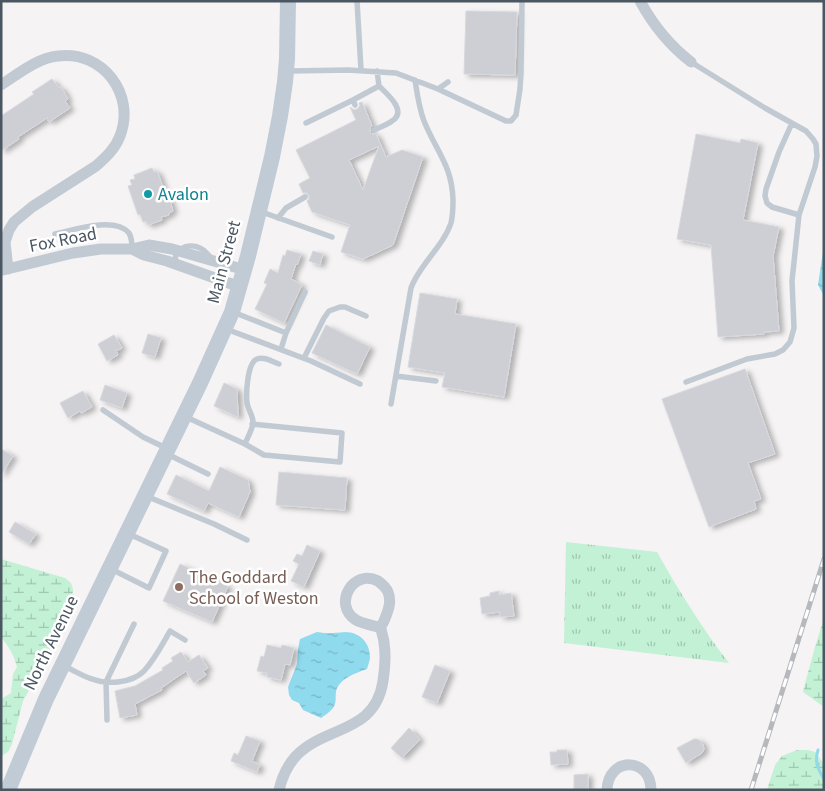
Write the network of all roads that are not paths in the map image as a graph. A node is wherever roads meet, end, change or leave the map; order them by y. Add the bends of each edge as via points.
1 (288, 1) edge
2 (357, 1) edge
3 (522, 1) edge
4 (640, 1) edge
5 (691, 62) joint
6 (360, 70) junction
7 (286, 71) junction
8 (377, 71) junction
9 (415, 80) junction
10 (448, 82) dead end
11 (1, 85) edge
12 (379, 86) junction
13 (438, 88) junction
14 (306, 123) dead end
15 (792, 123) junction
16 (374, 130) dead end
17 (305, 197) dead end
18 (259, 211) junction
19 (799, 215) junction
20 (278, 218) junction
21 (55, 234) dead end
22 (332, 238) dead end
23 (132, 249) junction
24 (179, 250) junction
25 (177, 264) junction
26 (5, 270) edge
27 (245, 270) junction
28 (240, 287) junction
29 (306, 292) dead end
30 (232, 312) junction
31 (366, 316) dead end
32 (226, 329) junction
33 (286, 333) junction
34 (281, 349) junction
35 (304, 358) junction
36 (279, 364) dead end
37 (396, 376) junction
38 (436, 381) dead end
39 (686, 382) dead end
40 (360, 384) dead end
41 (391, 404) dead end
42 (103, 410) dead end
43 (184, 416) junction
44 (252, 424) junction
45 (245, 444) junction
46 (167, 451) junction
47 (208, 474) dead end
48 (145, 495) junction
49 (135, 516) joint
50 (127, 533) junction
51 (248, 540) dead end
52 (109, 568) junction
53 (134, 624) dead end
54 (381, 628) junction
55 (185, 640) dead end
56 (62, 665) junction
57 (106, 682) junction
58 (107, 720) dead end
59 (8, 790) edge
60 (279, 790) edge
61 (607, 790) edge
62 (651, 790) edge

1 - 7 main road, Main Street
2 - 6 lane
3 - 13 lane via 521,81 516,115 512,120 506,121
4 - 5 street via 664,37
5 - 15 lane
6 - 7 lane
6 - 8 lane
7 - 18 main road, Main Street via 278,130
8 - 9 lane via 396,72
8 - 12 lane
9 - 13 lane
9 - 37 lane via 424,121 450,175 453,211 447,232 411,288
10 - 13 lane
11 - 26 street via 44,59 76,56 98,65 112,78 120,92 124,111 120,136 104,159 32,207 11,226 5,242
12 - 14 lane via 354,102
12 - 16 lane via 396,105 398,115
15 - 19 lane via 810,134 817,150 815,167
15 - 19 lane via 765,196 772,207
17 - 20 lane via 286,208
18 - 20 lane
18 - 27 main road, Main Street
19 - 39 lane via 792,281 794,328 790,342 775,354 747,359
20 - 22 lane
21 - 23 lane via 100,225 115,226 129,234
23 - 24 street, Fox Road via 149,245
23 - 25 street, Fox Road
23 - 26 street, Fox Road via 82,251
24 - 25 lane via 175,256
24 - 27 street, Fox Road
25 - 28 street, Fox Road
27 - 28 main road, Main Street
28 - 30 main road, Main Street
29 - 33 lane
30 - 32 main road, Main Street
30 - 33 lane
31 - 35 lane via 345,307 329,311
32 - 34 lane
32 - 43 main road, Main Street
33 - 34 lane
34 - 35 lane
35 - 40 lane
36 - 44 lane via 259,358 251,366 246,393
37 - 38 lane
37 - 41 lane
42 - 46 lane
43 - 45 lane
43 - 46 main road, Main Street
44 - 45 lane
44 - 45 lane via 342,433 340,462 264,455
46 - 47 lane
46 - 48 main road, Main Street
48 - 49 main road, Main Street
48 - 51 lane
49 - 50 main road, North Avenue
50 - 52 main road, North Avenue
50 - 52 lane via 166,551 148,588
52 - 56 main road, North Avenue
53 - 57 lane
54 - 54 street via 389,608 388,593 374,579 359,580 348,589 346,608 356,620
54 - 60 street via 385,647 384,675 382,690 374,707 356,722 301,752 287,768
55 - 57 lane via 170,631 140,674 127,680
56 - 57 lane
56 - 59 main road, North Avenue
57 - 58 lane
61 - 62 street via 611,774 617,768 631,764 649,776

